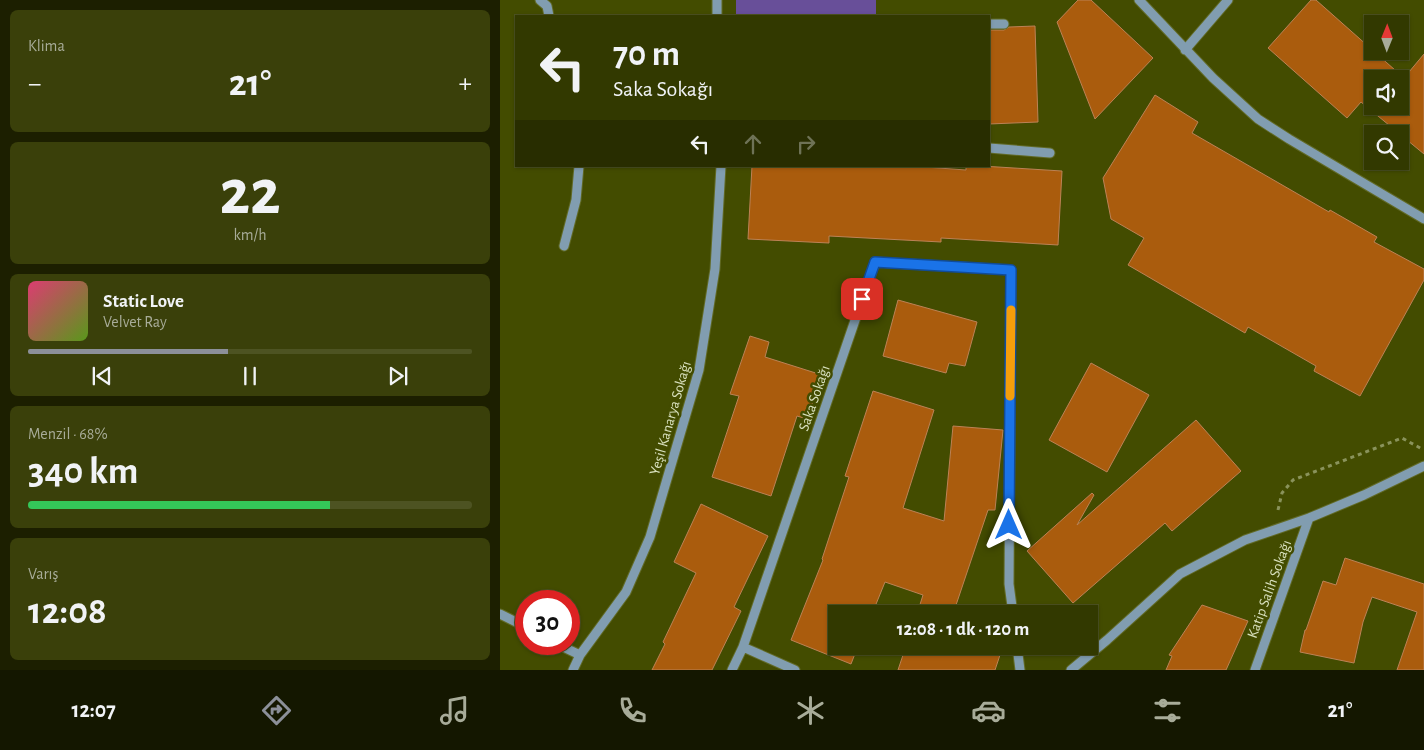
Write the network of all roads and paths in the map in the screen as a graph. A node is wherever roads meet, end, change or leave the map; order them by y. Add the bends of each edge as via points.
1 (540, 0) edge
2 (717, 0) edge
3 (1139, 0) edge
4 (1228, 0) edge
5 (549, 15) edge
6 (717, 15) edge
7 (990, 24) edge
8 (1004, 24) dead end
9 (1186, 50) junction
10 (990, 148) edge
11 (1050, 153) dead end
12 (579, 167) edge
13 (721, 167) edge
14 (1424, 219) edge
15 (564, 246) dead end
16 (1424, 450) edge
17 (1424, 466) edge
18 (1309, 518) junction
19 (1274, 530) junction
20 (1012, 605) edge
21 (500, 614) edge
22 (515, 622) edge
23 (743, 647) junction
24 (1018, 655) edge
25 (580, 656) joint
26 (572, 670) edge
27 (732, 670) edge
28 (795, 670) edge
29 (1020, 670) edge
30 (1071, 670) edge
31 (1255, 670) edge

1 - 5 street via 547,6
2 - 6 street
3 - 9 street
4 - 9 street
7 - 8 street
9 - 14 street via 1258,118
10 - 11 street
12 - 15 street via 576,200
13 - 25 street, Yeşil Kanarya Sokağı via 715,269 699,370 650,536 626,592
16 - 19 path via 1402,438 1293,480 1282,493
17 - 18 street
18 - 19 street
18 - 31 street, Katip Salih Sokağı
19 - 30 street via 1245,540 1180,574
20 - 23 street, Saka Sokağı via 1009,584 1011,270 875,262
21 - 22 street
23 - 27 street, Saka Sokağı
23 - 28 street
24 - 29 street
25 - 26 street, Yeşil Kanarya Sokağı

